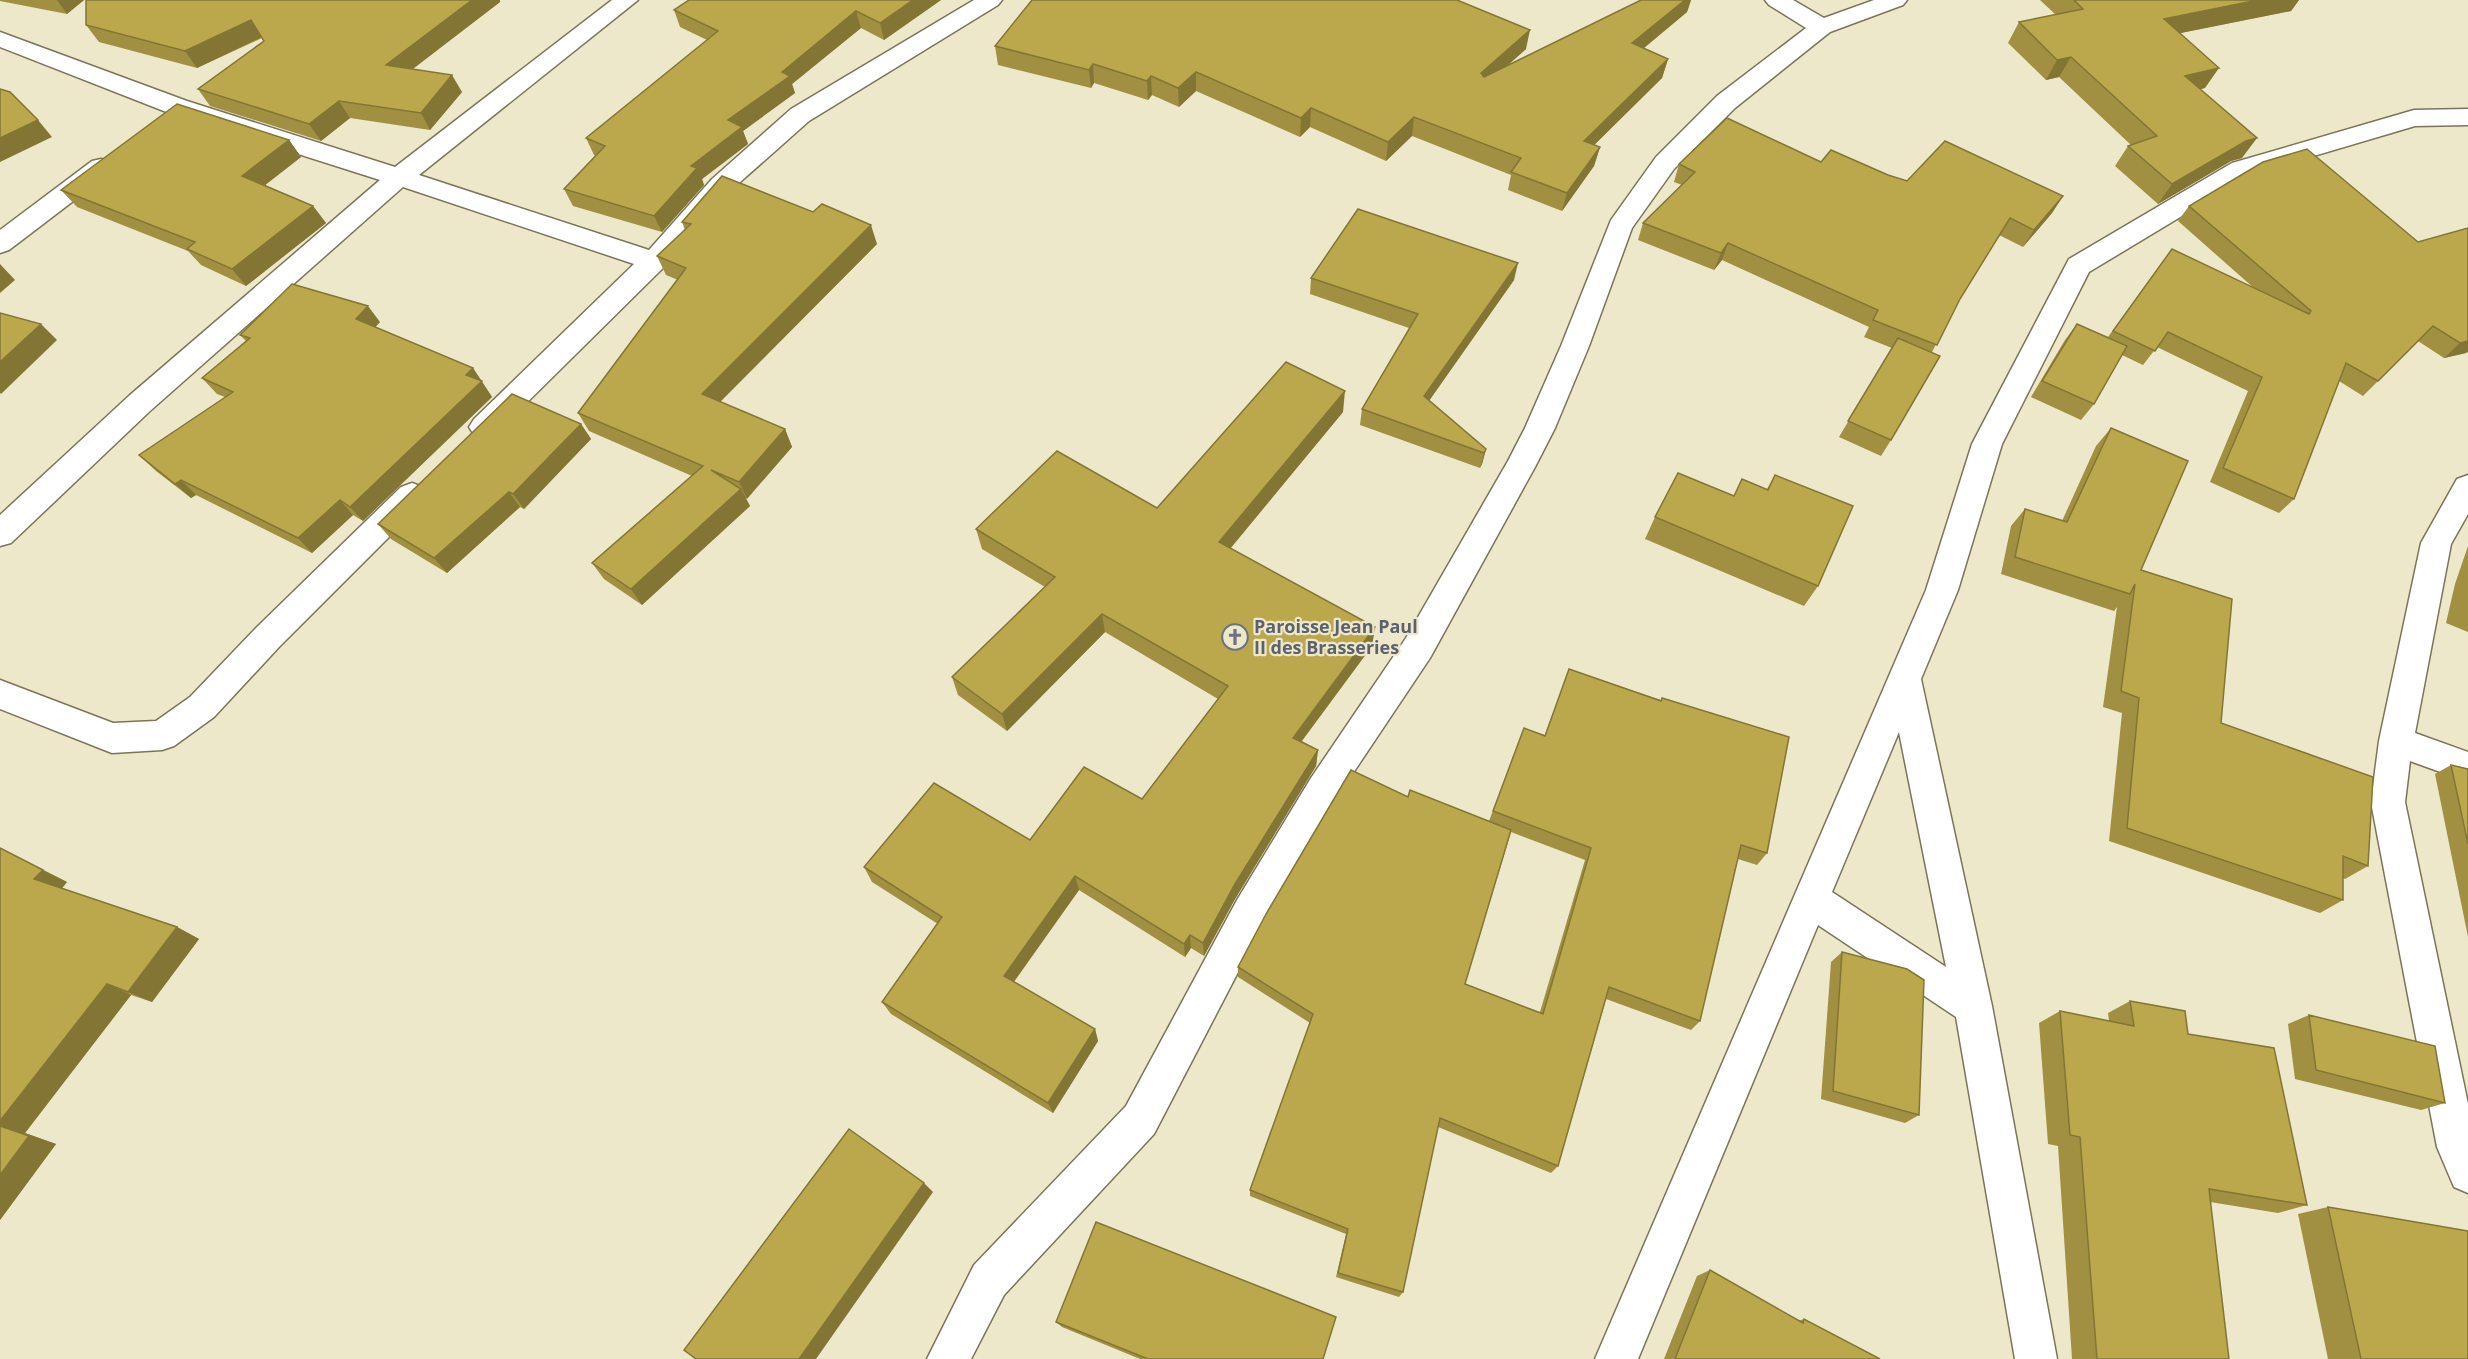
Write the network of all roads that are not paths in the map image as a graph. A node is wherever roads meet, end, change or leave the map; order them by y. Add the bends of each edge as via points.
1 (626, 0) edge
2 (990, 0) edge
3 (1777, 0) edge
4 (1895, 0) edge
5 (1822, 27) junction
6 (0, 39) edge
7 (2468, 117) edge
8 (122, 151) edge
9 (399, 177) junction
10 (0, 244) edge
11 (654, 261) junction
12 (463, 446) edge
13 (428, 479) edge
14 (2468, 488) edge
15 (0, 534) edge
16 (1905, 680) junction
17 (0, 694) edge
18 (2397, 741) junction
19 (2468, 767) edge
20 (1811, 899) junction
21 (1973, 1006) junction
22 (2468, 1173) edge
23 (948, 1359) edge
24 (1616, 1359) edge
25 (2036, 1359) edge

1 - 9 street
2 - 11 street via 800,116 721,185
3 - 5 street
4 - 5 street
5 - 23 street via 1726,102 1665,163 1620,226 1584,326 1520,466 1418,648 1323,789 1250,912 1140,1120 989,1280
6 - 9 street via 169,115
7 - 16 street via 2414,118 2241,169 2079,266 1987,444 1942,590
8 - 10 street
9 - 11 street
9 - 15 street via 141,403
11 - 12 street
13 - 17 street via 202,707 162,735 112,738
14 - 18 street via 2436,543
16 - 20 street
16 - 21 street
18 - 19 street
18 - 22 street via 2388,802 2457,1147
20 - 21 street
20 - 24 street
21 - 25 street

